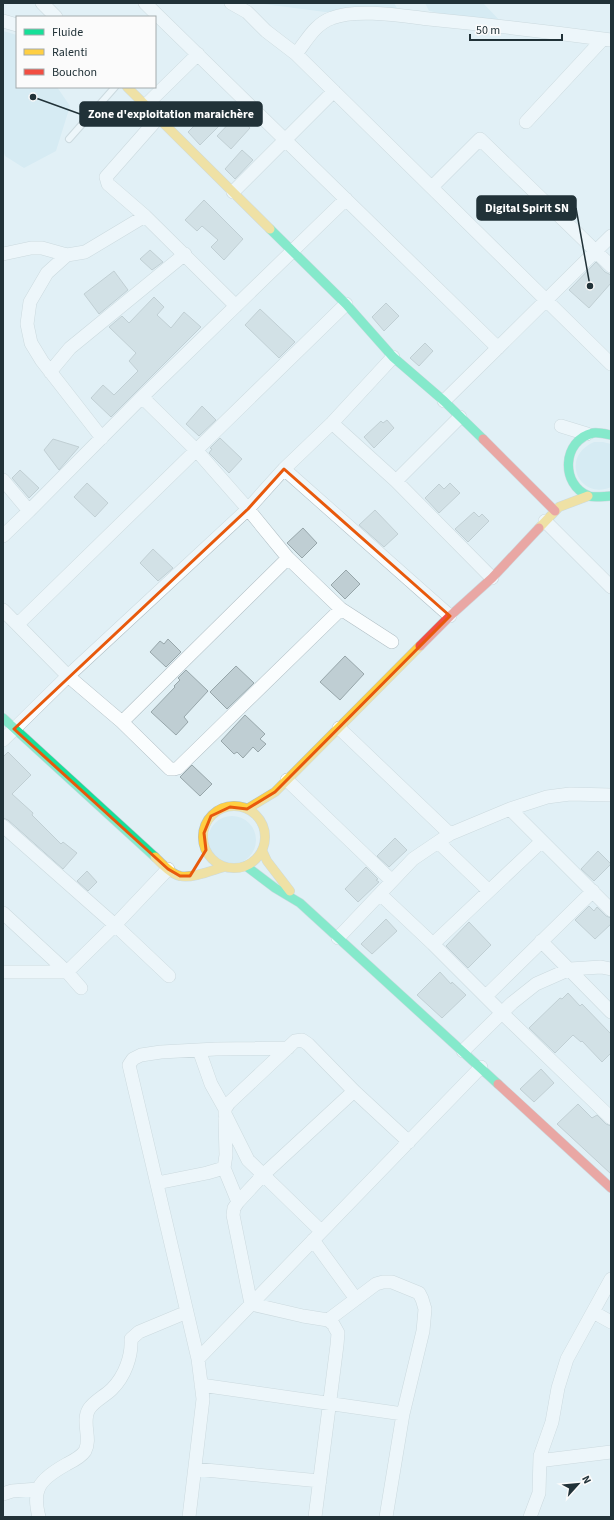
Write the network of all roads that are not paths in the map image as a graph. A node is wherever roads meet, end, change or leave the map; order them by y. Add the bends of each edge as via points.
1 (42, 3) edge
2 (145, 3) edge
3 (231, 3) edge
4 (55, 16) edge
5 (3, 21) edge
6 (16, 25) edge
7 (607, 40) edge
8 (198, 54) junction
9 (296, 54) junction
10 (113, 88) edge
11 (128, 88) edge
12 (334, 91) junction
13 (146, 105) junction
14 (158, 118) junction
15 (526, 122) dead end
16 (69, 139) dead end
17 (285, 140) junction
18 (432, 187) junction
19 (233, 192) junction
20 (346, 199) junction
21 (146, 216) junction
22 (611, 236) edge
23 (293, 251) junction
24 (595, 251) junction
25 (3, 254) edge
26 (185, 254) junction
27 (67, 255) junction
28 (611, 266) edge
29 (546, 300) junction
30 (346, 304) junction
31 (236, 306) junction
32 (498, 348) junction
33 (393, 357) junction
34 (611, 364) edge
35 (50, 372) junction
36 (142, 397) junction
37 (444, 401) junction
38 (460, 418) junction
39 (332, 423) junction
40 (609, 433) edge
41 (587, 434) junction
42 (102, 438) junction
43 (572, 447) junction
44 (197, 450) junction
45 (284, 469) junction
46 (570, 479) junction
47 (3, 480) edge
48 (396, 481) junction
49 (588, 496) junction
50 (611, 496) edge
51 (248, 509) junction
52 (557, 509) junction
53 (29, 512) junction
54 (545, 521) junction
55 (3, 536) edge
56 (288, 558) junction
57 (492, 578) junction
58 (611, 587) edge
59 (341, 609) junction
60 (3, 610) edge
61 (450, 616) junction
62 (18, 624) junction
63 (392, 642) dead end
64 (68, 676) junction
65 (3, 718) edge
66 (122, 722) junction
67 (339, 728) junction
68 (14, 729) junction
69 (3, 740) edge
70 (287, 780) junction
71 (275, 792) junction
72 (609, 796) edge
73 (272, 805) dead end
74 (247, 810) junction
75 (510, 810) junction
76 (268, 818) dead end
77 (3, 826) edge
78 (264, 831) junction
79 (450, 834) junction
80 (542, 841) junction
81 (438, 842) junction
82 (262, 850) junction
83 (202, 856) junction
84 (246, 866) junction
85 (224, 867) junction
86 (168, 869) junction
87 (190, 876) junction
88 (392, 881) junction
89 (489, 891) junction
90 (593, 891) junction
91 (380, 894) junction
92 (300, 903) junction
93 (611, 910) edge
94 (3, 913) edge
95 (115, 924) junction
96 (338, 938) junction
97 (541, 940) junction
98 (433, 944) junction
99 (570, 969) junction
100 (611, 969) edge
101 (3, 972) edge
102 (66, 972) junction
103 (169, 976) dead end
104 (81, 988) dead end
105 (486, 996) junction
106 (611, 1012) edge
107 (502, 1013) junction
108 (288, 1048) junction
109 (199, 1050) junction
110 (464, 1051) junction
111 (481, 1067) junction
112 (354, 1090) junction
113 (225, 1112) junction
114 (611, 1118) edge
115 (408, 1142) junction
116 (224, 1168) junction
117 (263, 1175) junction
118 (157, 1183) junction
119 (611, 1188) edge
120 (238, 1202) junction
121 (317, 1236) junction
122 (611, 1279) edge
123 (356, 1299) junction
124 (251, 1304) junction
125 (187, 1312) junction
126 (593, 1312) junction
127 (328, 1320) junction
128 (611, 1322) edge
129 (198, 1359) junction
130 (201, 1384) junction
131 (330, 1404) junction
132 (403, 1414) junction
133 (611, 1452) edge
134 (540, 1456) junction
135 (195, 1470) junction
136 (320, 1481) junction
137 (38, 1489) junction
138 (3, 1494) edge
139 (39, 1517) edge
140 (189, 1517) edge
141 (315, 1517) edge
142 (386, 1517) edge
143 (530, 1517) edge

1 - 4 street
2 - 8 street
3 - 9 street via 247,12 266,31
5 - 6 street
7 - 9 street via 392,15 350,13 324,22 314,30
7 - 15 street
8 - 13 street
8 - 17 street
9 - 12 street
10 - 16 lane
11 - 13 street
12 - 17 street
12 - 18 street
13 - 14 street
14 - 19 street
14 - 21 street via 106,177 108,184
17 - 19 street
17 - 20 street
18 - 24 street via 480,139
18 - 29 street
19 - 23 street
20 - 23 street
20 - 32 street
21 - 26 street
21 - 27 street via 85,252
22 - 24 street
23 - 30 street
23 - 31 street
24 - 28 street
24 - 29 street
25 - 27 street via 42,248
26 - 31 street
26 - 35 street via 70,348
27 - 35 street via 47,273 30,302 27,324 31,343
29 - 32 street
29 - 34 street
30 - 33 street
30 - 44 street
31 - 36 street
32 - 37 street
33 - 37 street
33 - 39 street
35 - 42 street
36 - 42 street
36 - 44 street
37 - 38 street
38 - 48 street
38 - 52 street
39 - 45 street
39 - 48 street
40 - 41 street
41 - 43 street
41 - 43 street via 561,426
42 - 53 street
43 - 46 street via 567,468
44 - 51 street
44 - 62 street
45 - 51 street
45 - 61 street
46 - 49 street via 577,489
46 - 52 street
47 - 53 street
48 - 57 street
49 - 50 street
49 - 52 street
51 - 56 street
51 - 64 street
52 - 54 street
53 - 55 street
54 - 57 street
54 - 58 street
56 - 59 street
56 - 66 street
57 - 61 street
59 - 63 street
59 - 66 street via 178,768 170,769
60 - 62 street
61 - 67 street
62 - 64 street
64 - 66 street
64 - 68 street
65 - 68 street
67 - 70 street
67 - 79 street
68 - 69 street
68 - 86 street
70 - 71 street
70 - 88 street
71 - 73 street
71 - 74 street
72 - 75 street via 570,794 547,797
74 - 78 street via 261,822
74 - 83 street via 230,807 212,816 205,827
75 - 79 street
75 - 80 street
76 - 78 street
77 - 95 street
78 - 82 street
79 - 81 street
80 - 89 street
80 - 90 street
81 - 88 street via 414,859
81 - 89 street
82 - 84 street via 256,860
82 - 92 street via 267,862
83 - 85 street
83 - 87 street
84 - 85 street
84 - 92 street
85 - 87 street
86 - 87 street via 180,876
86 - 95 street
88 - 91 street
89 - 98 street
90 - 93 street
90 - 97 street
91 - 96 street
91 - 98 street
92 - 96 street
94 - 102 street
95 - 102 street
95 - 103 street
96 - 110 street
97 - 99 street
97 - 105 street
98 - 105 street
99 - 100 street
99 - 106 street
99 - 107 street via 536,984
101 - 102 street
102 - 104 street
105 - 107 street
107 - 110 street
107 - 114 street
108 - 109 street
108 - 112 street via 295,1041 302,1040
108 - 113 street via 229,1103
109 - 113 street via 211,1084
109 - 118 street via 141,1055 133,1059 129,1065
110 - 111 street
111 - 115 street
111 - 119 street
112 - 115 street
112 - 117 street
113 - 116 street
113 - 117 street via 248,1160
115 - 121 street
116 - 118 street
116 - 120 street
117 - 120 street
117 - 121 street
118 - 125 street
120 - 124 street via 233,1215
121 - 123 street
121 - 124 street
122 - 126 street
123 - 127 street
123 - 132 street via 376,1284 383,1282 392,1282 419,1293 422,1299 425,1310 423,1331
124 - 127 street
124 - 129 street
125 - 129 street
125 - 137 street via 139,1332 131,1339 132,1350 128,1364 113,1388 89,1408 86,1417 85,1451 51,1474
126 - 128 street
126 - 134 street via 567,1359 558,1388 552,1422
127 - 131 street via 338,1333
129 - 130 street
130 - 131 street
130 - 135 street via 203,1399
131 - 132 street
131 - 136 street
132 - 142 street
133 - 134 street via 546,1460
134 - 143 street via 539,1493
135 - 136 street
135 - 140 street
136 - 141 street
137 - 138 street
137 - 139 street

